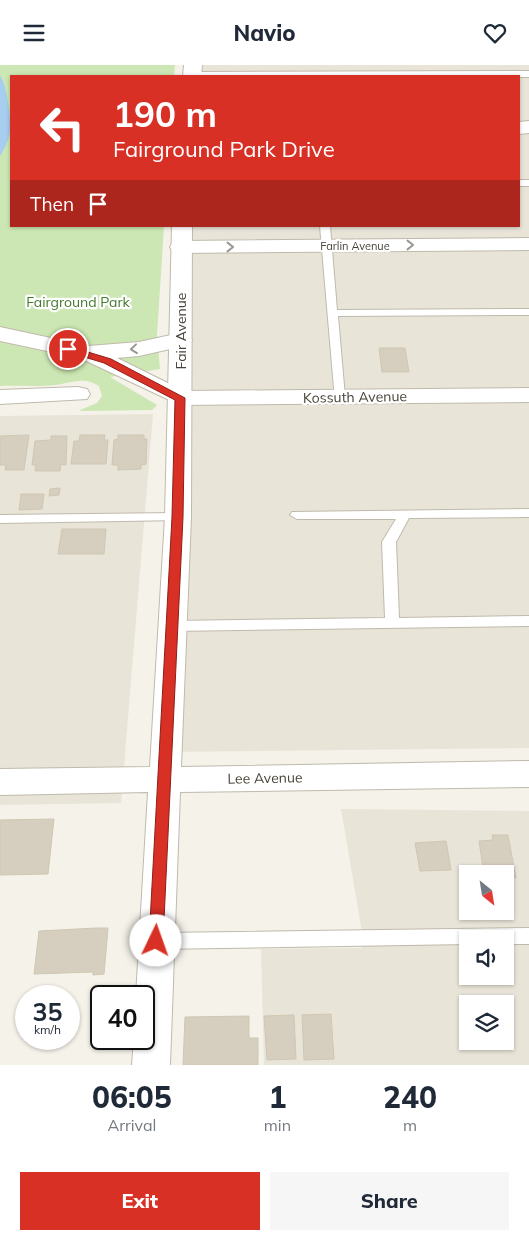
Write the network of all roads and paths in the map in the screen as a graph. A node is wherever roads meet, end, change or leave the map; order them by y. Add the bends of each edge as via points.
1 (192, 72) edge
2 (529, 74) edge
3 (325, 236) edge
4 (182, 237) edge
5 (529, 244) edge
6 (529, 312) edge
7 (332, 313) junction
8 (0, 334) edge
9 (180, 340) junction
10 (87, 353) junction
11 (78, 394) dead end
12 (529, 395) edge
13 (0, 397) edge
14 (339, 397) junction
15 (180, 398) junction
16 (529, 513) edge
17 (405, 514) junction
18 (297, 515) dead end
19 (178, 517) junction
20 (0, 519) edge
21 (529, 621) edge
22 (392, 623) junction
23 (173, 626) junction
24 (529, 775) edge
25 (165, 780) junction
26 (0, 782) edge
27 (529, 936) edge
28 (156, 941) junction
29 (151, 1065) edge

1 - 2 lane
4 -> 3 street, Farlin Avenue
3 -> 5 street, Farlin Avenue
3 - 7 lane
4 - 9 street, Fair Avenue
6 - 7 lane
7 - 14 lane
8 - 10 street
9 -> 10 street via 145,348
9 - 15 street, Fair Avenue
10 - 15 street
11 - 13 street
12 - 14 street, Kossuth Avenue
14 - 15 street, Kossuth Avenue
15 - 19 street, Fair Avenue
16 - 17 lane
17 - 18 lane
17 - 22 lane via 389,541
19 - 20 lane
19 - 23 street, Fair Avenue
21 - 22 lane
22 - 23 lane
23 - 25 street, Fair Avenue
24 - 25 street, Lee Avenue
25 - 26 street, Lee Avenue
25 - 28 street, Fair Avenue
27 - 28 lane
28 - 29 street, Fair Avenue

